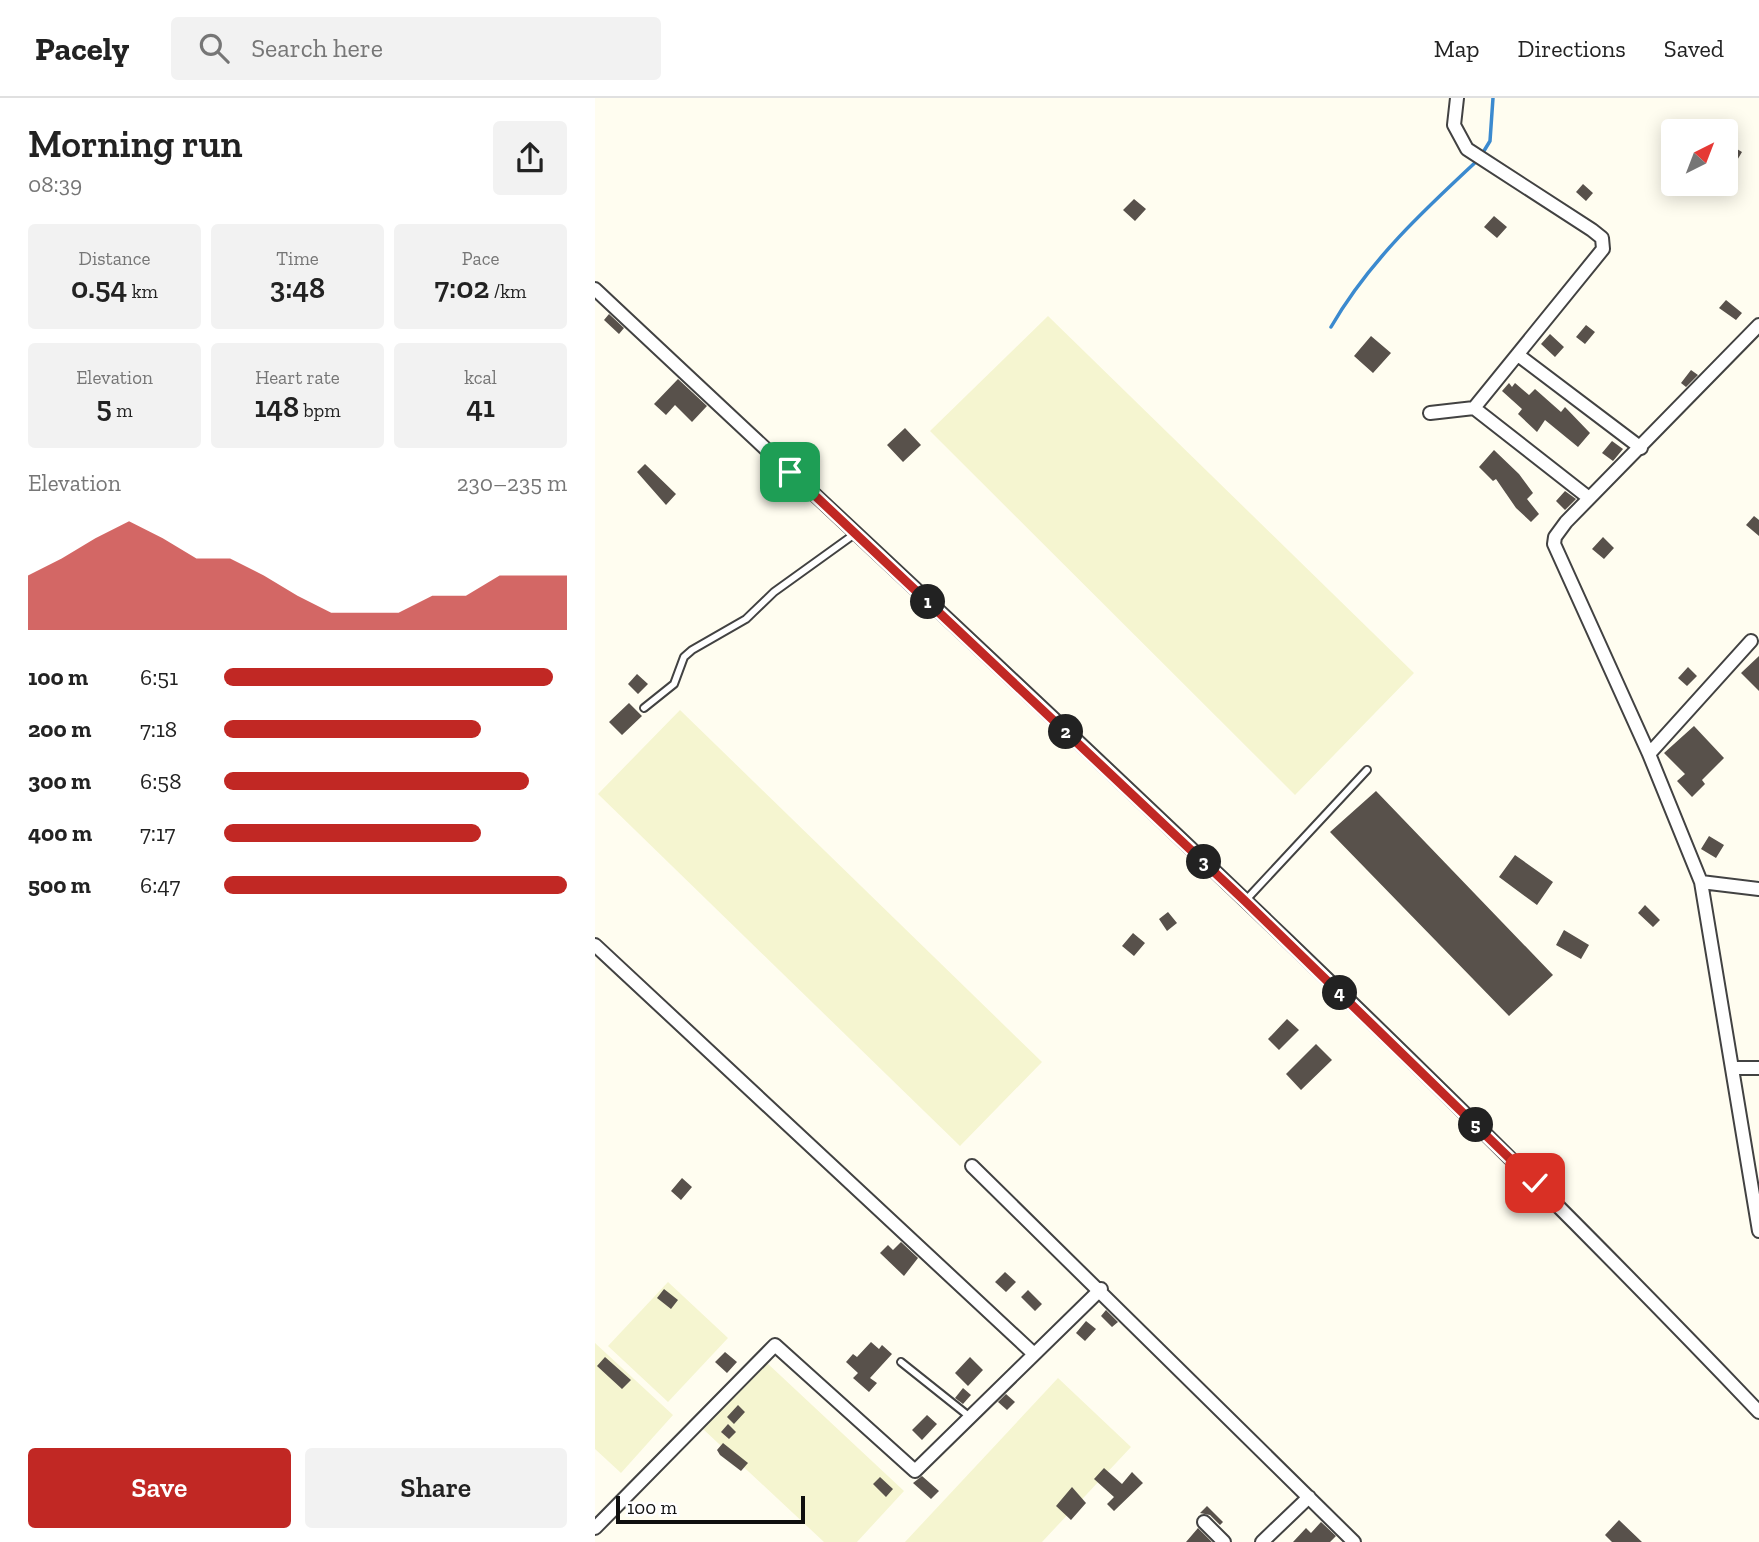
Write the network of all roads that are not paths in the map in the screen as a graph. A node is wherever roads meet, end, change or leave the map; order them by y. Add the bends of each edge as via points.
1 (1457, 98) edge
2 (595, 289) edge
3 (1759, 325) edge
4 (1518, 355) junction
5 (1474, 408) junction
6 (1430, 413) dead end
7 (1641, 448) junction
8 (1590, 498) junction
9 (856, 533) junction
10 (1751, 641) dead end
11 (644, 708) dead end
12 (1649, 754) junction
13 (1367, 770) dead end
14 (1701, 882) junction
15 (1759, 889) edge
16 (1245, 901) junction
17 (595, 945) edge
18 (1732, 1068) junction
19 (1759, 1068) edge
20 (972, 1166) dead end
21 (1759, 1231) edge
22 (1101, 1289) junction
23 (1034, 1354) junction
24 (901, 1362) dead end
25 (1759, 1412) edge
26 (969, 1417) junction
27 (1308, 1497) junction
28 (1204, 1522) dead end
29 (595, 1528) edge
30 (1270, 1539) edge
31 (1224, 1542) edge
32 (1354, 1542) edge

1 - 4 street via 1454,125 1467,149 1602,239 1603,249 1595,262
2 - 9 street
3 - 7 street
4 - 5 street
4 - 7 street
5 - 6 street
5 - 8 street
7 - 8 street
8 - 12 street via 1559,530 1554,544
9 - 11 lane via 774,592 746,619 692,650 684,657 674,684
9 - 16 street
10 - 12 street
12 - 14 street
13 - 16 lane
14 - 15 street
14 - 18 street
16 - 25 street via 1680,1327
17 - 23 street
18 - 19 street
18 - 21 street
20 - 22 street
22 - 23 street
22 - 27 street
23 - 26 street
24 - 26 lane
26 - 29 street via 915,1471 775,1345
27 - 30 street
27 - 32 street
28 - 31 street

